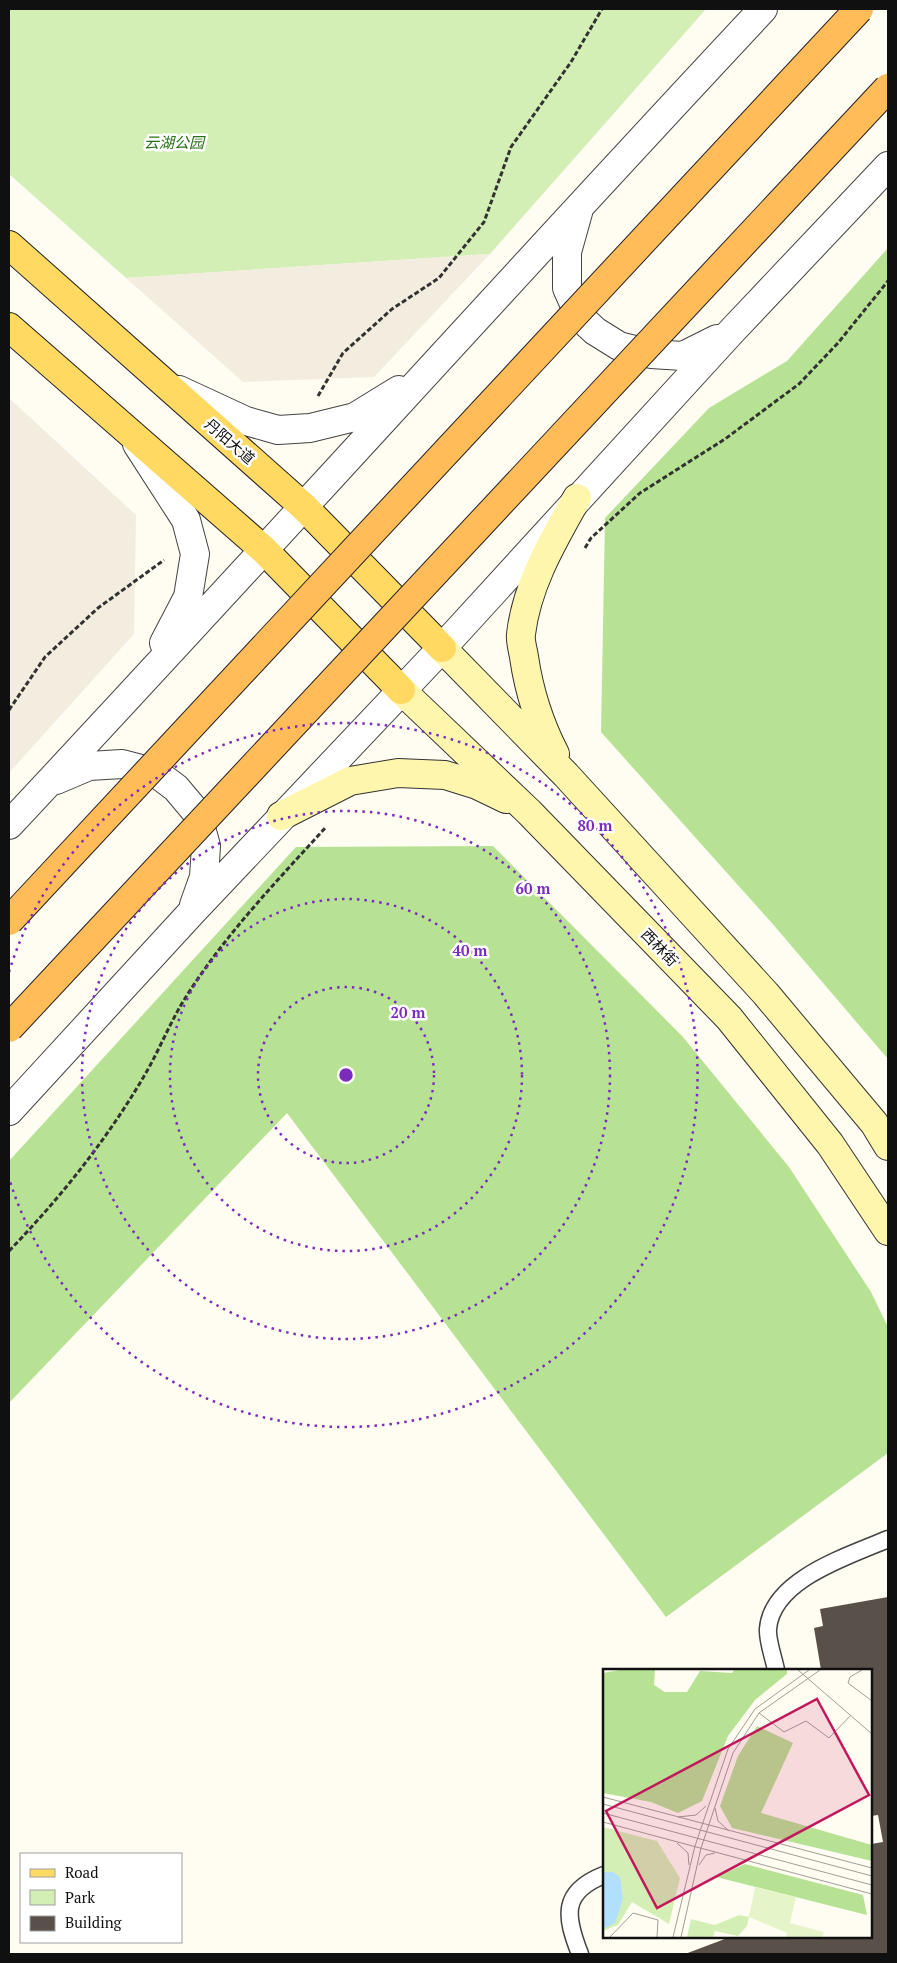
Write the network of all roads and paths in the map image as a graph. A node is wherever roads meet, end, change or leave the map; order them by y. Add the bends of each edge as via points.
1 (602, 9) edge
2 (763, 9) edge
3 (859, 9) edge
4 (888, 88) edge
5 (888, 166) edge
6 (581, 203) junction
7 (9, 246) edge
8 (9, 327) edge
9 (731, 332) junction
10 (430, 371) junction
11 (162, 382) junction
12 (310, 428) junction
13 (127, 430) junction
14 (577, 498) junction
15 (304, 507) junction
16 (264, 550) junction
17 (195, 554) junction
18 (442, 648) junction
19 (401, 690) junction
20 (128, 696) junction
21 (9, 710) edge
22 (566, 775) junction
23 (48, 784) junction
24 (529, 812) junction
25 (281, 816) junction
26 (9, 826) edge
27 (192, 912) junction
28 (9, 921) edge
29 (9, 1028) edge
30 (9, 1111) edge
31 (888, 1146) edge
32 (888, 1231) edge
33 (888, 1539) edge
34 (776, 1669) edge
35 (603, 1875) edge
36 (580, 1954) edge

1 - 12 path via 571,62 511,147 484,222 439,278 392,309 343,353 318,396
2 - 6 street
3 - 28 highway, bridge
4 - 29 highway, bridge
5 - 9 street
6 - 9 street via 567,252 567,288 580,318 595,331 620,346 651,354 683,356
6 - 10 street
7 - 11 main road, 丹阳大道
8 - 13 main road
9 - 14 street
10 - 12 street via 355,417
10 - 15 street
11 - 12 street via 246,421 278,430
11 - 15 main road, 丹阳大道
13 - 16 main road
13 - 17 street via 186,520
14 - 18 street
14 - 22 main road via 546,553 530,594 520,636 530,692 545,734
15 - 16 street
15 - 18 main road, 丹阳大道
16 - 19 main road
16 - 20 street
17 - 20 street via 188,597 167,639
17 - 21 path via 169,557 98,608 45,657
18 - 19 street
18 - 22 main road
19 - 24 main road, 西林街
19 - 25 street
20 - 23 street
22 - 31 main road via 766,994 874,1123
23 - 26 street
23 - 27 street via 89,766 122,764 156,773 176,788 197,813 206,846 204,877
24 - 25 main road via 477,785 445,775 398,773 350,781
24 - 32 main road, 西林街 via 729,1018 830,1144
25 - 27 street
27 - 30 street
33 - 34 lane via 826,1565 786,1592 773,1611 768,1630
35 - 36 lane via 586,1883 573,1897 569,1912 572,1934

